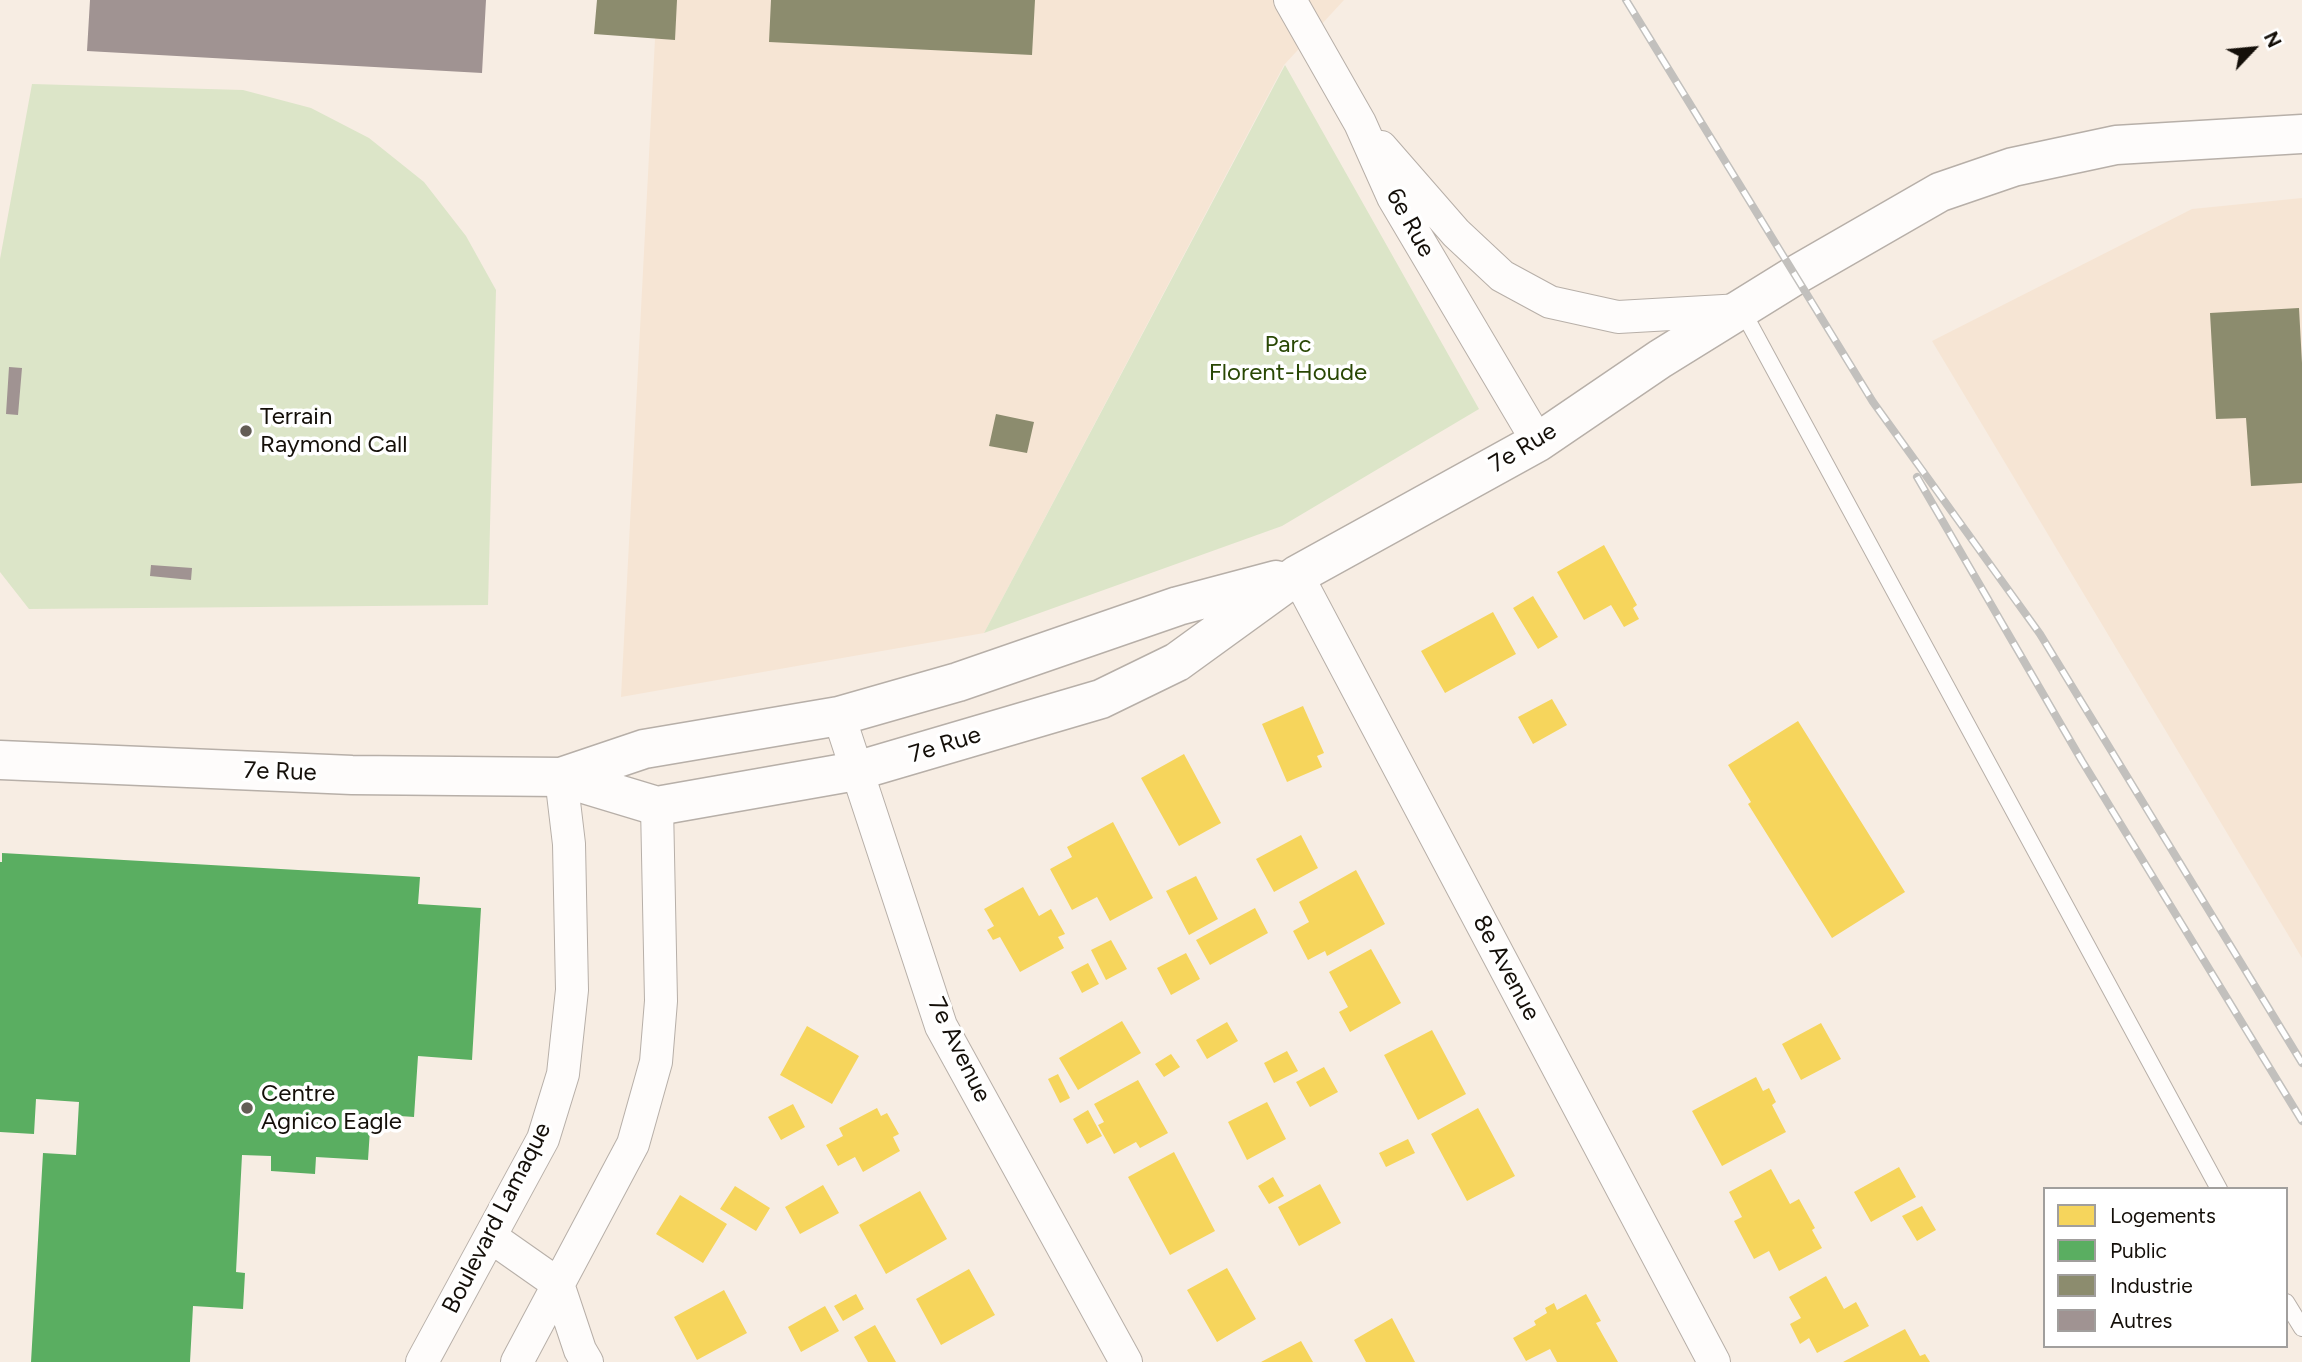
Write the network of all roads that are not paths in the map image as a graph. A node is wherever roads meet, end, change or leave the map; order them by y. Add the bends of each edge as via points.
1 (1290, 0) edge
2 (1360, 123) junction
3 (2302, 134) edge
4 (1742, 310) junction
5 (1538, 442) junction
6 (1297, 575) junction
7 (838, 716) junction
8 (0, 760) edge
9 (856, 772) junction
10 (561, 777) junction
11 (657, 806) junction
12 (2218, 1187) edge
13 (491, 1237) junction
14 (558, 1284) junction
15 (2288, 1305) edge
16 (2302, 1328) edge
17 (422, 1362) edge
18 (517, 1362) edge
19 (587, 1362) edge
20 (1126, 1362) edge
21 (1714, 1362) edge

1 - 2 street, 6e Rue
2 - 4 street via 1456,233 1502,276 1550,302 1618,317
2 - 5 street, 6e Rue via 1393,197
3 - 4 main road, 7e Rue via 2116,145 2013,167 1940,192
4 - 5 main road, 7e Rue
4 - 12 lane
5 - 6 main road, 7e Rue
6 - 7 main road, 7e Rue via 1178,606 958,682
6 - 9 main road, 7e Rue via 1177,662 1101,699
6 - 21 street, 8e Avenue
7 - 9 street, 7e Avenue
7 - 10 main road, 7e Rue via 645,749
8 - 10 main road, 7e Rue via 352,775
9 - 11 main road, 7e Rue
9 - 20 street, 7e Avenue via 941,1026
10 - 11 main road, 7e Rue
10 - 13 street, Boulevard Lamaque via 569,844 572,990 563,1074 542,1139
11 - 14 street via 661,1001 656,1062 633,1144
13 - 14 street
13 - 17 street, Boulevard Lamaque
14 - 18 street
14 - 19 street
15 - 16 lane

